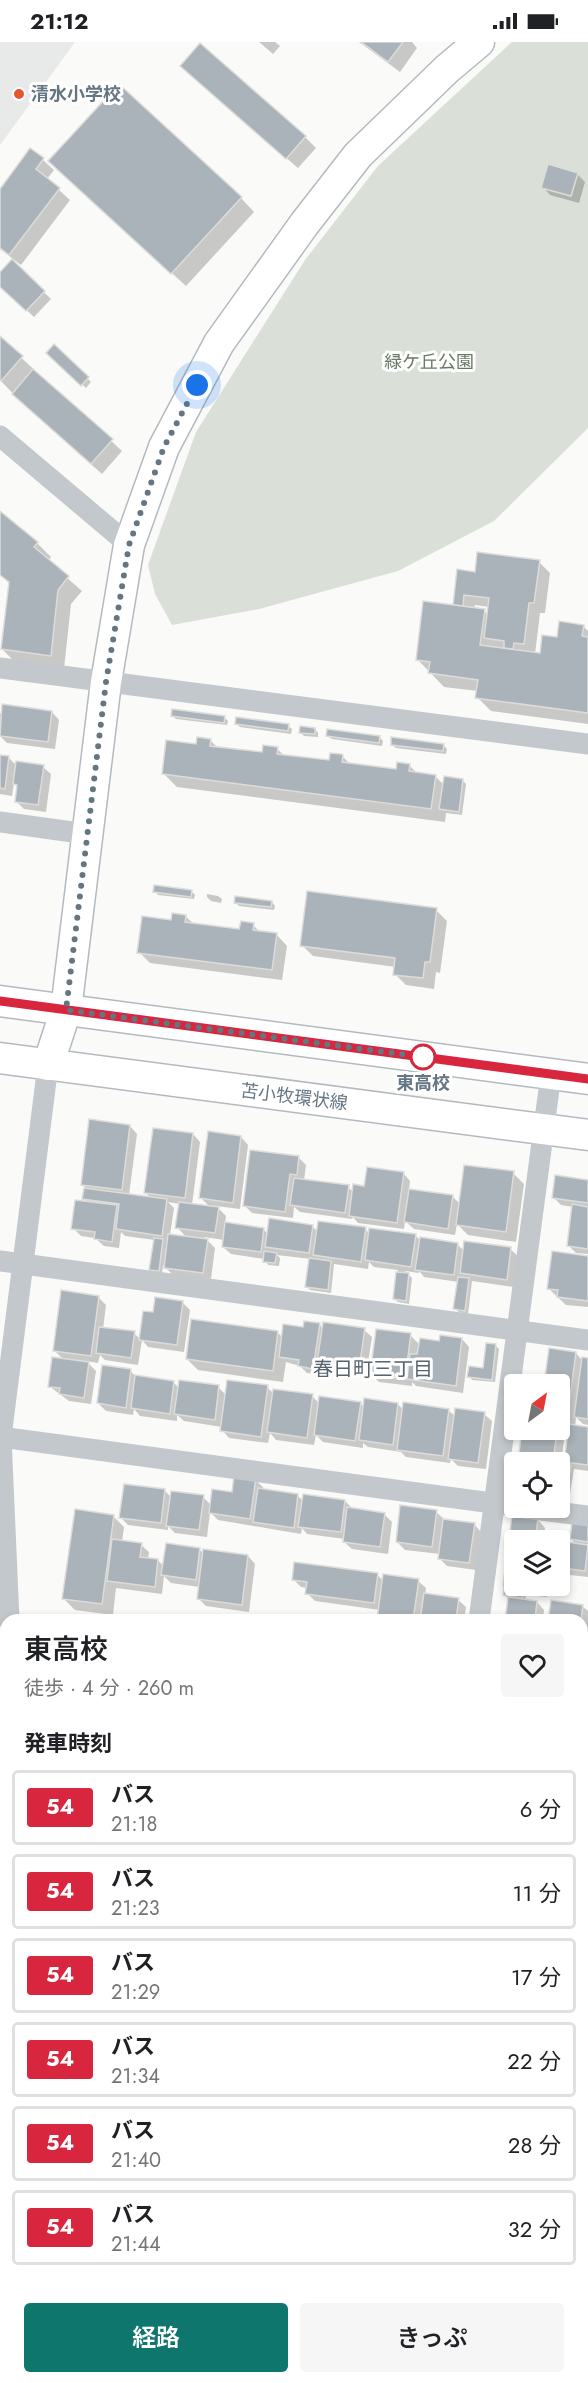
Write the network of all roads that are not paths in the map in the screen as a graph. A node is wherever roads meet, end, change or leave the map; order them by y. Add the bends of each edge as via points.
1 (479, 42) edge
2 (0, 436) edge
3 (129, 545) junction
4 (0, 668) edge
5 (106, 682) junction
6 (588, 744) edge
7 (0, 822) edge
8 (87, 834) junction
9 (0, 1001) edge
10 (66, 1010) junction
11 (0, 1058) edge
12 (48, 1065) junction
13 (551, 1074) junction
14 (588, 1079) edge
15 (544, 1129) junction
16 (588, 1135) edge
17 (0, 1261) edge
18 (23, 1264) junction
19 (517, 1331) junction
20 (588, 1340) edge
21 (1, 1437) edge
22 (508, 1452) edge
23 (504, 1505) edge
24 (570, 1514) edge
25 (588, 1516) edge
26 (9, 1614) edge
27 (480, 1614) edge

1 - 3 main road via 358,155 219,343 164,447
2 - 3 street
3 - 5 main road
4 - 5 street
5 - 6 street
5 - 8 main road
7 - 8 street
8 - 10 main road
9 - 10 main road
10 - 12 main road
10 - 13 main road
11 - 12 main road, 苫小牧環状線
12 - 15 main road, 苫小牧環状線
12 - 18 street
13 - 14 main road
13 - 15 street
15 - 16 main road, 苫小牧環状線
15 - 19 street
17 - 18 street
18 - 19 street
18 - 21 street
19 - 20 street
19 - 22 street
21 - 23 street
21 - 26 street
23 - 27 street
24 - 25 street

